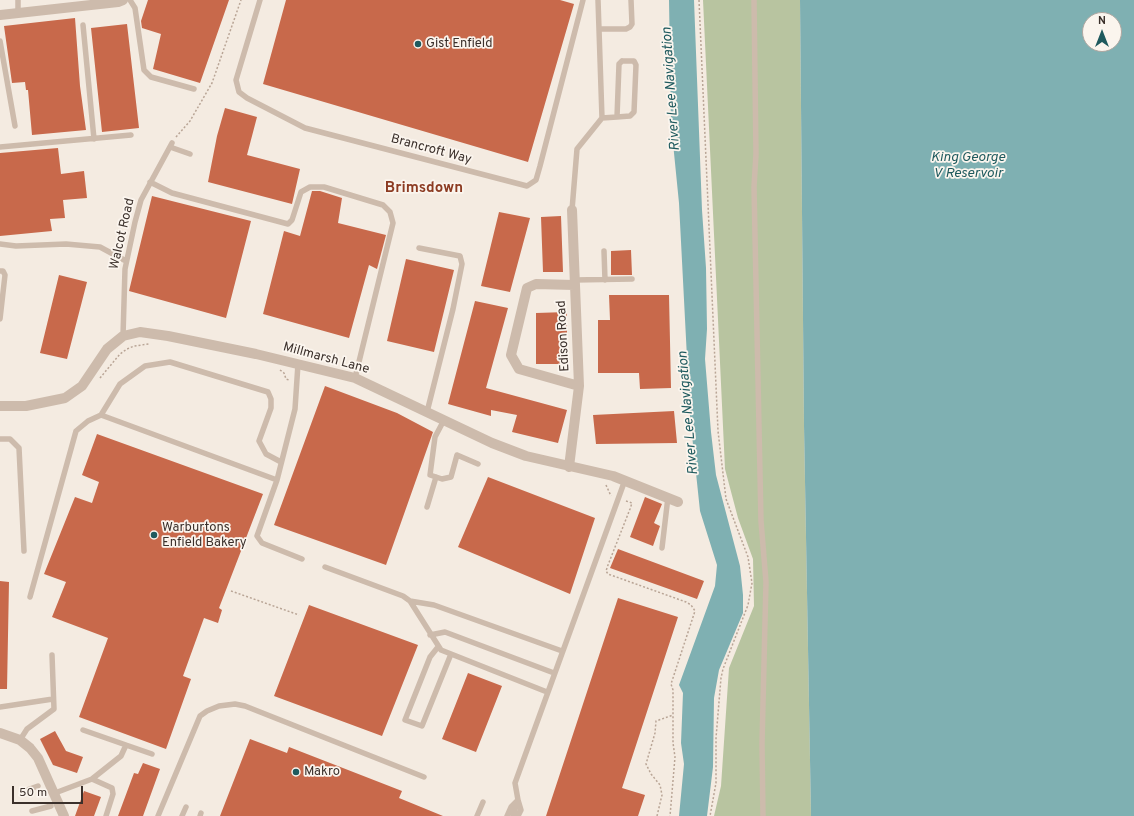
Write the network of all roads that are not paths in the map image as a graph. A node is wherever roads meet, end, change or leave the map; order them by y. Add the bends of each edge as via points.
1 (18, 0) edge
2 (123, 0) edge
3 (130, 0) edge
4 (260, 0) edge
5 (582, 0) edge
6 (598, 0) edge
7 (631, 0) edge
8 (754, 0) edge
9 (18, 13) junction
10 (0, 15) edge
11 (82, 25) dead end
12 (599, 29) junction
13 (0, 42) edge
14 (0, 84) edge
15 (6, 84) junction
16 (194, 89) dead end
17 (617, 117) junction
18 (602, 118) junction
19 (15, 126) dead end
20 (131, 135) dead end
21 (94, 138) junction
22 (0, 147) edge
23 (190, 154) dead end
24 (150, 182) junction
25 (572, 210) joint
26 (0, 244) edge
27 (419, 248) dead end
28 (604, 252) dead end
29 (126, 261) junction
30 (0, 270) edge
31 (632, 279) dead end
32 (605, 280) junction
33 (574, 282) junction
34 (0, 319) edge
35 (123, 336) junction
36 (298, 364) junction
37 (355, 378) junction
38 (579, 386) junction
39 (0, 406) edge
40 (428, 412) junction
41 (101, 415) junction
42 (444, 420) junction
43 (0, 439) edge
44 (281, 462) junction
45 (478, 464) dead end
46 (569, 466) junction
47 (436, 477) junction
48 (277, 480) junction
49 (625, 480) junction
50 (668, 497) junction
51 (678, 502) dead end
52 (427, 507) dead end
53 (662, 548) dead end
54 (24, 551) dead end
55 (302, 559) dead end
56 (325, 567) dead end
57 (30, 597) dead end
58 (410, 601) junction
59 (430, 635) junction
60 (438, 647) junction
61 (562, 651) junction
62 (451, 654) junction
63 (52, 655) dead end
64 (554, 673) junction
65 (547, 692) junction
66 (53, 699) junction
67 (0, 707) edge
68 (83, 730) dead end
69 (0, 733) edge
70 (20, 740) junction
71 (126, 745) junction
72 (152, 754) dead end
73 (424, 777) dead end
74 (92, 779) junction
75 (38, 786) dead end
76 (27, 790) dead end
77 (55, 793) junction
78 (518, 800) junction
79 (483, 802) dead end
80 (51, 806) dead end
81 (186, 807) dead end
82 (32, 811) dead end
83 (64, 816) edge
84 (106, 816) edge
85 (158, 816) edge
86 (182, 816) edge
87 (477, 816) edge
88 (507, 816) edge
89 (513, 816) edge
90 (518, 816) edge
91 (763, 816) edge

1 - 9 lane
2 - 9 street
3 - 16 lane via 135,8 144,70 151,77
4 - 5 lane, Brancroft Way via 236,80 239,92 247,98 305,128 527,186 536,180
6 - 12 lane
7 - 12 lane via 630,27
8 - 91 lane via 754,187 761,521 766,582
9 - 10 street
11 - 21 lane
12 - 18 lane
13 - 15 lane
14 - 15 lane
15 - 19 lane
17 - 17 lane via 619,64 622,61 634,61 634,112 630,116
17 - 18 lane
18 - 25 lane via 577,149
20 - 21 lane
21 - 22 lane
23 - 24 lane, Walcot Road via 171,145
24 - 29 lane, Walcot Road via 141,200
24 - 37 lane via 172,193 288,224 292,220 301,192 310,187 324,187 383,204 390,212 393,223
25 - 33 street, Edison Road
26 - 29 lane via 100,247
27 - 40 lane via 460,256 462,264
28 - 32 lane
29 - 35 lane, Walcot Road
30 - 34 lane via 5,275
31 - 32 lane
32 - 33 lane
33 - 38 street, Edison Road
33 - 38 street, Edison Road via 536,284 526,288 511,355 519,369
35 - 36 street, Millmarsh Lane via 140,332 168,336
35 - 39 street via 108,350 82,386 65,398 38,404
36 - 37 street, Millmarsh Lane
36 - 44 lane via 294,409
37 - 40 street, Millmarsh Lane
38 - 46 street, Edison Road
40 - 42 street, Millmarsh Lane
41 - 44 lane via 120,384 145,366 170,362 268,392 271,408 259,441 266,454
41 - 48 lane
41 - 57 lane via 76,431
42 - 46 street, Millmarsh Lane via 526,456
42 - 47 lane via 436,437 430,475
43 - 54 lane via 10,439 19,448
44 - 48 lane
45 - 47 lane via 458,455 452,477
46 - 49 street, Millmarsh Lane
47 - 52 lane
48 - 55 lane via 257,536 262,544
49 - 50 street, Millmarsh Lane
49 - 61 lane
50 - 51 street, Millmarsh Lane
50 - 53 lane
56 - 58 lane via 403,596
58 - 59 lane
58 - 61 lane via 434,605
59 - 60 lane
59 - 64 lane via 445,632
60 - 62 lane
60 - 62 lane via 430,657 405,720 422,726
61 - 64 lane
62 - 65 lane
63 - 66 lane
64 - 65 lane
65 - 78 lane via 515,783
66 - 67 lane
66 - 70 lane via 54,709 27,729
68 - 71 lane
69 - 70 street
70 - 77 street via 38,758
71 - 72 lane
71 - 74 lane via 121,756
73 - 85 lane via 235,704 207,711 200,716
74 - 77 lane
74 - 84 lane via 114,791
75 - 76 lane
77 - 83 street
78 - 88 lane
78 - 89 lane
78 - 90 lane
79 - 87 lane
80 - 82 lane
81 - 86 lane

